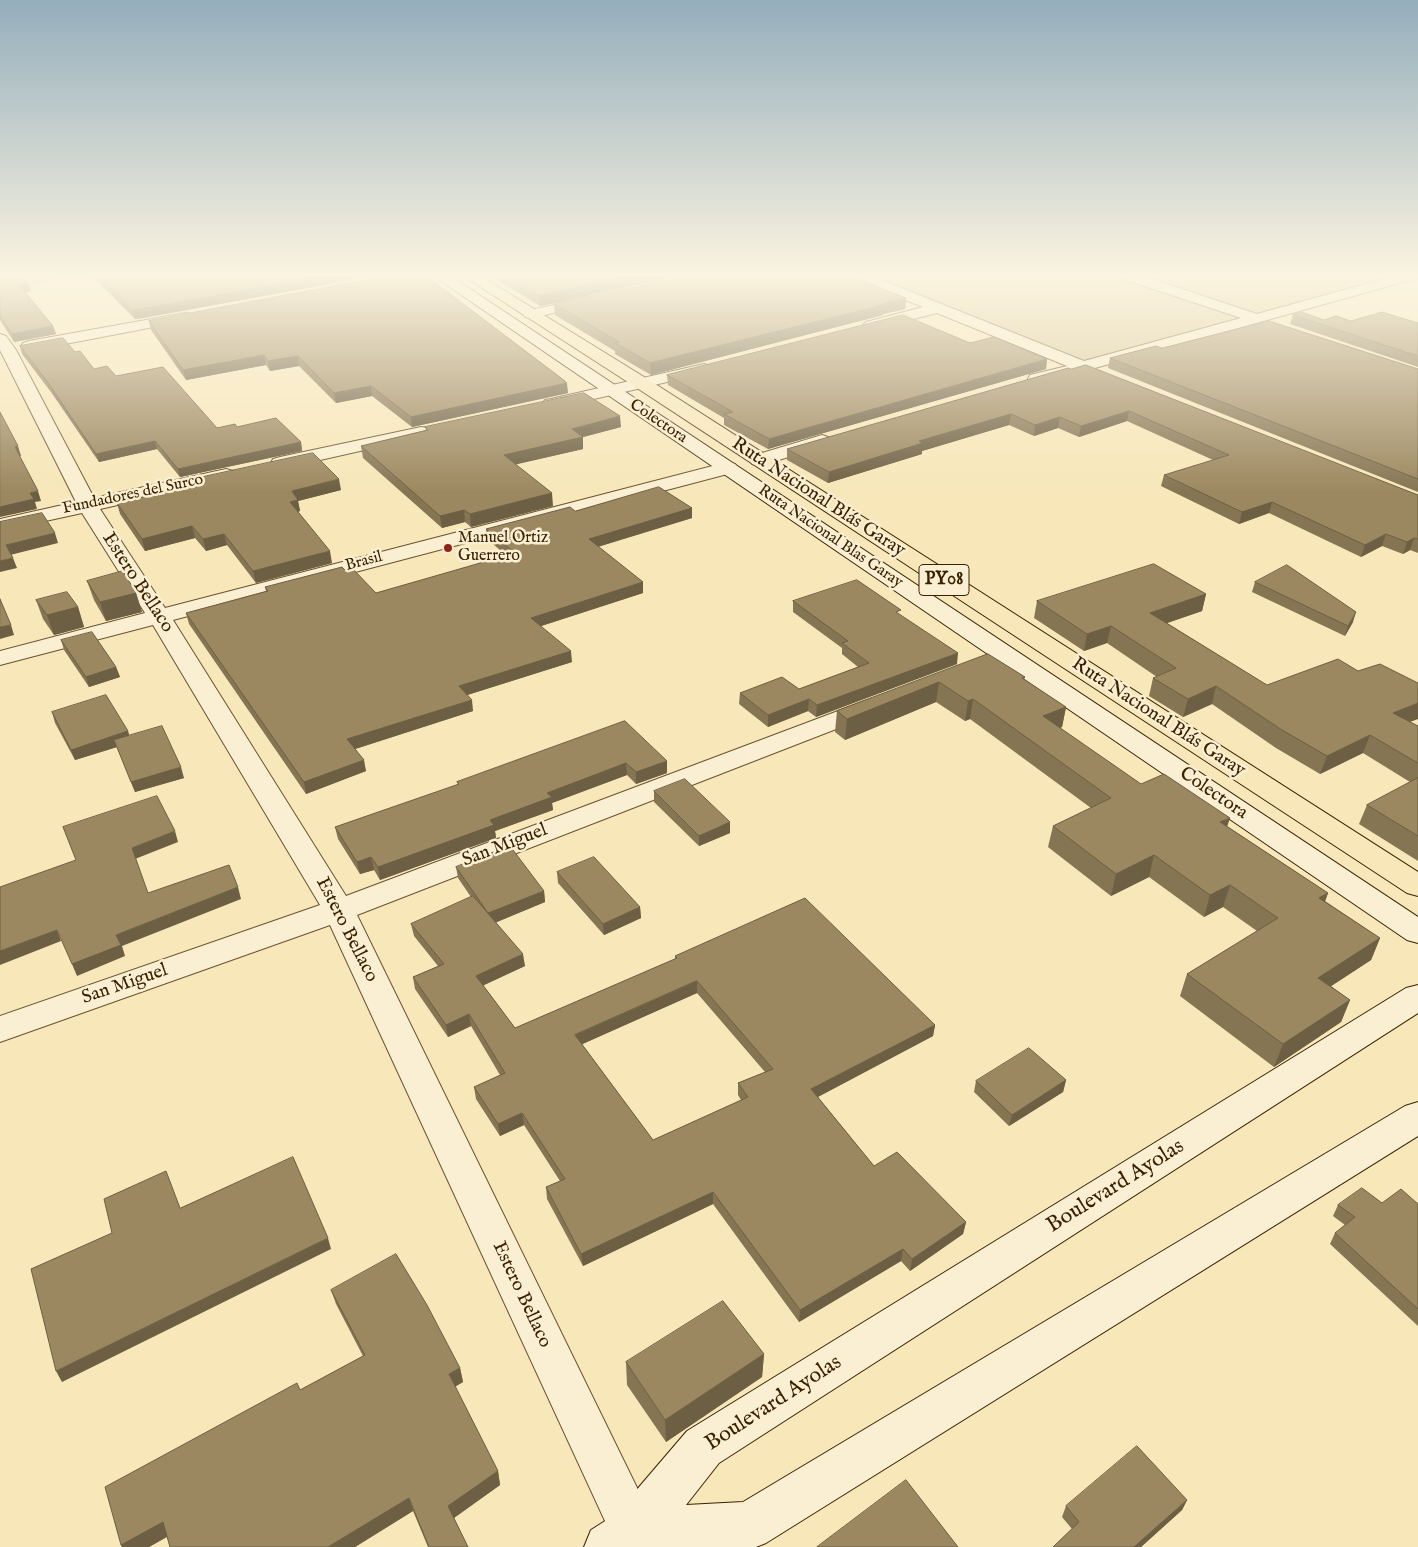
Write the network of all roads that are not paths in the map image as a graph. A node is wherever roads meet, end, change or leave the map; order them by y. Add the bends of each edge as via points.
1 (3, 347) edge
2 (547, 347) edge
3 (584, 347) edge
4 (1035, 347) edge
5 (1151, 347) edge
6 (719, 365) edge
7 (1081, 366) junction
8 (1108, 377) edge
9 (1024, 382) edge
10 (643, 384) junction
11 (612, 391) junction
12 (534, 408) edge
13 (437, 429) edge
14 (834, 438) edge
15 (758, 460) junction
16 (262, 467) edge
17 (728, 468) junction
18 (242, 471) edge
19 (87, 505) junction
20 (0, 525) edge
21 (159, 616) junction
22 (1007, 655) junction
23 (0, 658) edge
24 (980, 666) edge
25 (896, 698) edge
26 (1418, 886) edge
27 (339, 910) junction
28 (1418, 932) edge
29 (1418, 997) edge
30 (0, 1029) edge
31 (1418, 1117) edge
32 (628, 1542) edge

1 - 19 street, Estero Bellaco
2 - 11 street, Colectora
3 - 10 highway, Ruta Nacional Blás Garay / PY08
4 - 7 street
5 - 7 street
6 - 10 street
7 - 8 street
7 - 9 street
10 - 11 street
10 - 15 highway, Ruta Nacional Blás Garay / PY08
11 - 12 street
11 - 17 street, Colectora
13 - 16 street
14 - 15 street
15 - 26 highway, Ruta Nacional Blás Garay / PY08
17 - 21 street, Brasil
17 - 22 street, Ruta Nacional Blas Garay
18 - 19 street, Fundadores del Surco
19 - 20 street, Fundadores del Surco
19 - 21 street, Estero Bellaco
21 - 23 street, Brasil
21 - 27 street, Estero Bellaco
22 - 24 street
22 - 28 street, Colectora
25 - 27 street, San Miguel
27 - 30 street, San Miguel
27 - 32 street, Estero Bellaco
29 - 32 street, Boulevard Ayolas via 703,1447
31 - 32 street via 750,1526

